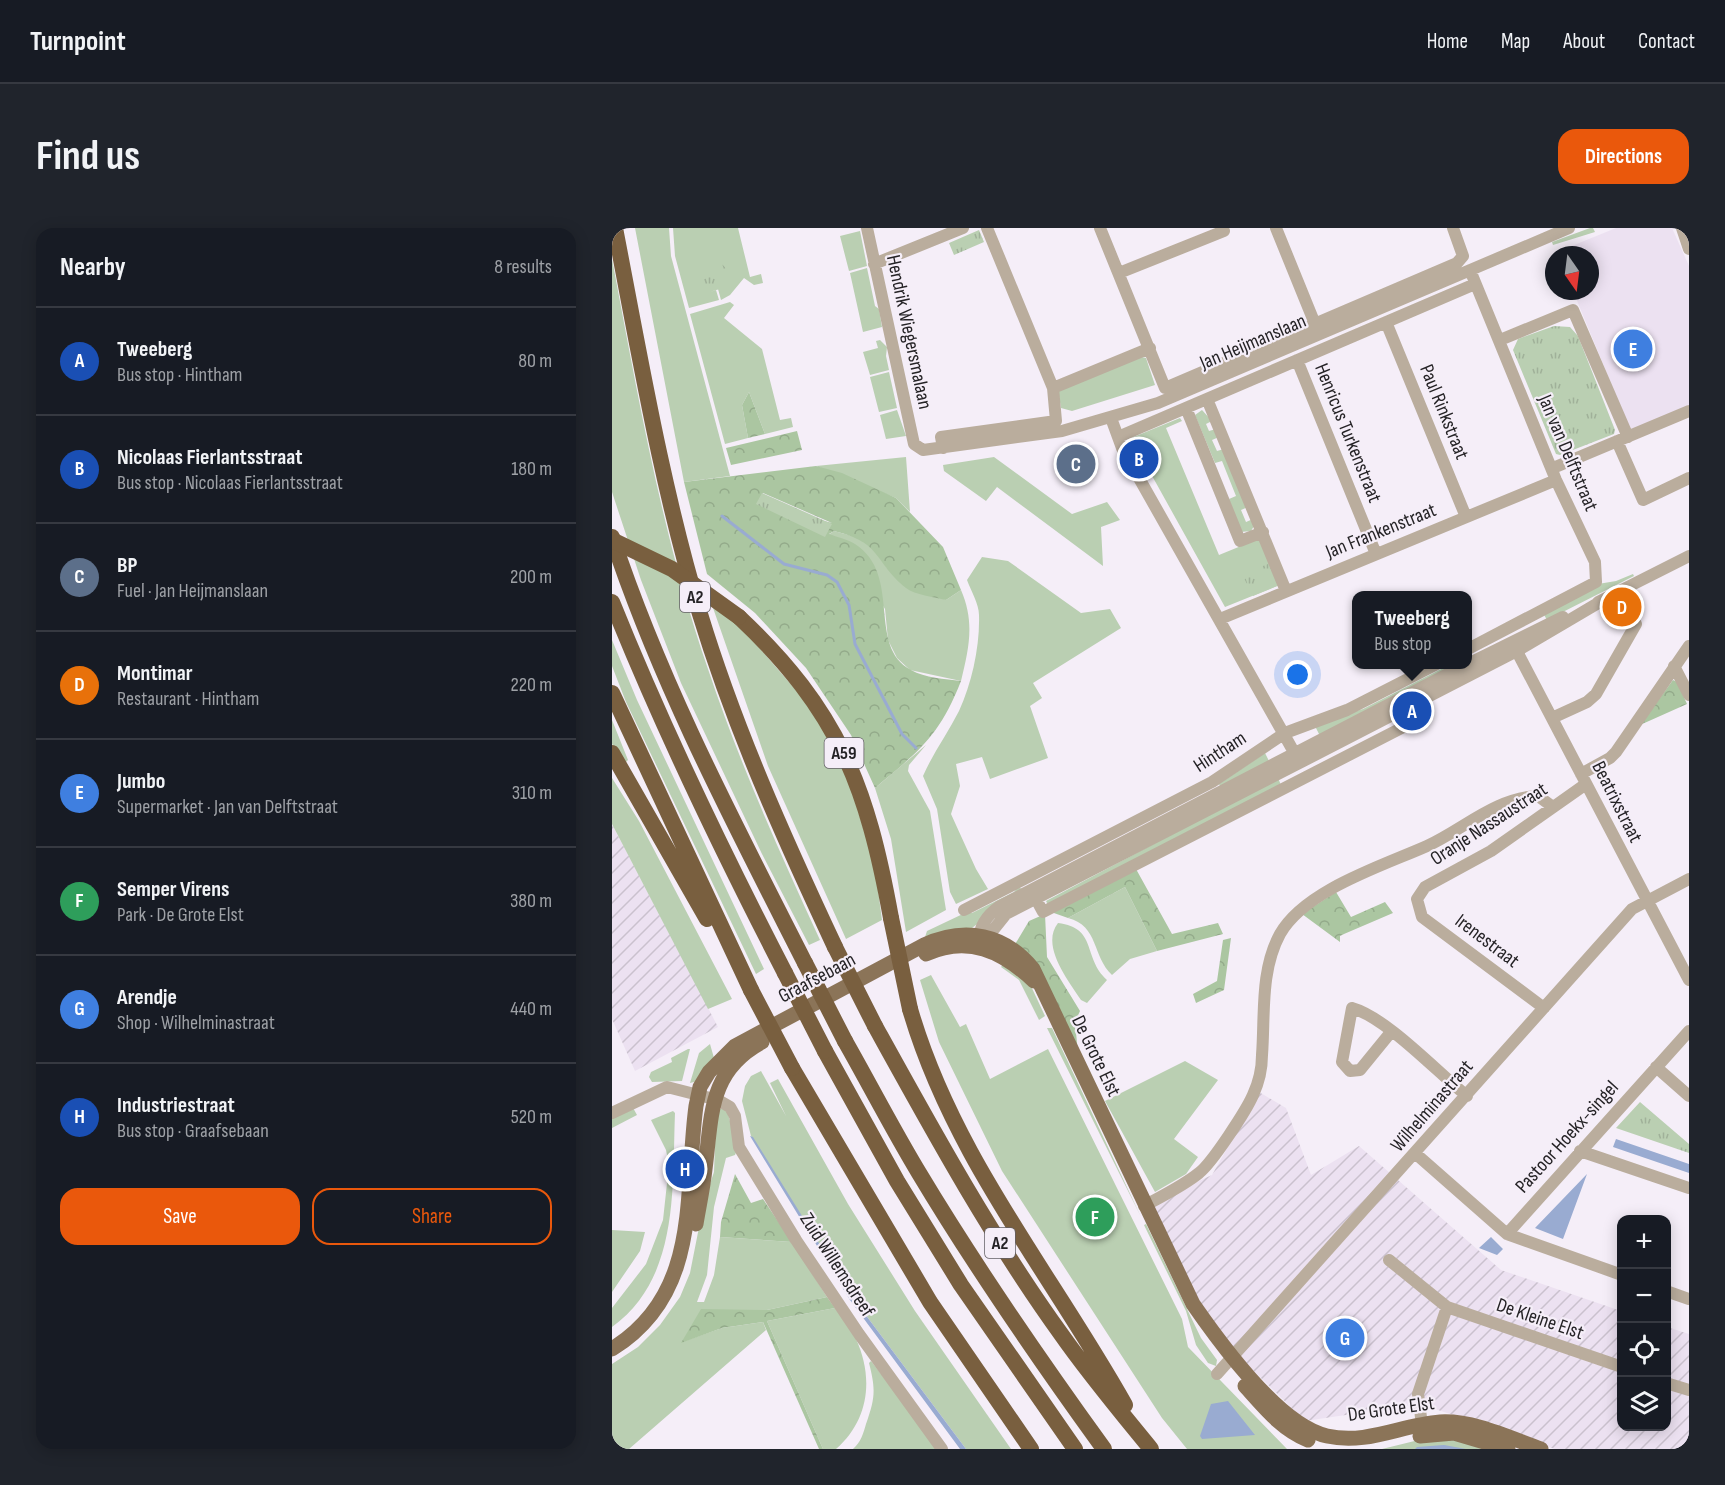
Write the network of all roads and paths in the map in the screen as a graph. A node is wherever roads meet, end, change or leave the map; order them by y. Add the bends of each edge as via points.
1 (615, 228) edge
2 (867, 228) edge
3 (963, 228) edge
4 (987, 228) edge
5 (1101, 228) edge
6 (1276, 228) edge
7 (1453, 228) edge
8 (1568, 228) edge
9 (1682, 228) edge
10 (1224, 231) dead end
11 (1689, 249) edge
12 (874, 264) junction
13 (1466, 265) junction
14 (1119, 273) junction
15 (1475, 284) junction
16 (1386, 322) junction
17 (1315, 324) junction
18 (1500, 339) junction
19 (1150, 348) junction
20 (1297, 360) junction
21 (1053, 387) junction
22 (1207, 399) junction
23 (1186, 408) junction
24 (1689, 411) edge
25 (1112, 418) junction
26 (1118, 437) junction
27 (1622, 439) junction
28 (914, 444) joint
29 (943, 448) junction
30 (1554, 474) junction
31 (1689, 478) edge
32 (1466, 517) junction
33 (1263, 532) junction
34 (612, 538) edge
35 (1376, 554) junction
36 (1689, 556) edge
37 (1286, 591) junction
38 (612, 602) edge
39 (1220, 619) junction
40 (1636, 624) dead end
41 (1472, 646) edge
42 (1514, 646) junction
43 (1689, 646) edge
44 (1472, 662) edge
45 (1674, 666) junction
46 (1427, 669) edge
47 (1458, 669) edge
48 (612, 693) edge
49 (1689, 695) edge
50 (1422, 700) junction
51 (1552, 718) junction
52 (1285, 732) junction
53 (612, 753) edge
54 (1298, 758) junction
55 (1308, 776) junction
56 (1583, 779) junction
57 (1553, 807) junction
58 (1025, 879) junction
59 (1689, 879) edge
60 (1033, 894) junction
61 (1417, 899) joint
62 (1646, 901) junction
63 (964, 910) dead end
64 (982, 939) junction
65 (1689, 980) edge
66 (751, 990) junction
67 (1544, 1008) junction
68 (1689, 1030) edge
69 (1391, 1032) junction
70 (1656, 1067) junction
71 (698, 1095) junction
72 (1467, 1096) junction
73 (1689, 1096) edge
74 (714, 1100) junction
75 (612, 1113) edge
76 (1580, 1151) junction
77 (1416, 1154) junction
78 (1689, 1188) edge
79 (1144, 1206) junction
80 (1507, 1234) junction
81 (1389, 1260) dead end
82 (1617, 1273) edge
83 (1671, 1293) edge
84 (1689, 1299) edge
85 (1447, 1307) junction
86 (612, 1349) edge
87 (612, 1358) edge
88 (1225, 1365) junction
89 (1617, 1365) edge
90 (1671, 1385) edge
91 (1689, 1390) edge
92 (1423, 1430) junction
93 (1149, 1447) edge
94 (942, 1449) edge
95 (1031, 1449) edge
96 (1075, 1449) edge
97 (1104, 1449) edge
98 (1508, 1449) edge
99 (1541, 1449) edge

1 - 93 highway, A2, bridge via 650,413 700,614 756,772 835,947 949,1159 1060,1333
2 - 12 street, Hendrik Wiegersmalaan
3 - 12 street
4 - 21 street
5 - 14 street
6 - 17 street
7 - 13 street, Jan van Delftstraat
8 - 13 street, Jan Heijmanslaan
9 - 11 street
10 - 14 street
12 - 28 street, Hendrik Wiegersmalaan
13 - 15 street, Jan van Delftstraat
13 - 17 street, Jan Heijmanslaan
13 - 25 street, Jan Heijmanslaan via 1206,384
14 - 19 street
15 - 16 street, Jan Heijmanslaan
15 - 18 street, Jan van Delftstraat
16 - 20 street, Jan Heijmanslaan
16 - 32 street, Paul Rinkstraat
17 - 19 street, Jan Heijmanslaan via 1165,388
18 - 27 street via 1573,310
18 - 30 street, Jan van Delftstraat
19 - 21 street
20 - 22 street, Jan Heijmanslaan
20 - 35 street, Henricus Turkenstraat
21 - 29 street via 1056,421 941,437
22 - 23 street, Jan Heijmanslaan
22 - 33 street
23 - 26 street, Jan Heijmanslaan
23 - 33 street via 1240,542
24 - 27 street, Jan Frankenstraat
25 - 26 street
25 - 29 street, Jan Heijmanslaan via 1062,431
26 - 39 street
27 - 30 street, Jan Frankenstraat
27 - 31 street via 1643,500
28 - 29 street, Jan Heijmanslaan via 923,450
30 - 32 street, Jan Frankenstraat
30 - 41 street, Jan van Delftstraat via 1595,562 1596,582
32 - 35 street, Jan Frankenstraat
33 - 37 street
34 - 93 highway, A59, bridge via 672,569 739,617 797,677 838,739 868,812 920,1046 967,1151
34 - 97 highway, A2, bridge via 670,688 717,791 845,1041 918,1172 975,1263
35 - 37 street, Jan Frankenstraat
36 - 42 street, Hintham
37 - 39 street, Jan Frankenstraat
38 - 96 highway, bridge via 697,798 825,1052 897,1181 961,1284
39 - 52 street
40 - 51 street via 1596,694
42 - 44 street, Hintham
42 - 50 street, Hintham
42 - 51 street, Beatrixstraat
43 - 45 street, Oranje Nassaustraat
45 - 49 street
45 - 56 street, Oranje Nassaustraat via 1616,752
46 - 52 street, Hintham via 1347,710
47 - 54 street, Hintham
48 - 66 highway
50 - 54 street, Hintham
50 - 55 street via 1428,712
51 - 56 street, Beatrixstraat
52 - 54 street
52 - 58 street, Hintham via 1212,782
53 - 66 highway
54 - 55 street
54 - 60 street, Hintham
55 - 60 street via 1043,912
56 - 57 street, Oranje Nassaustraat
56 - 62 street, Beatrixstraat
57 - 61 street, Oranje Nassaustraat via 1491,851 1425,887
57 - 79 street via 1538,796 1494,808 1435,843 1331,890 1303,909 1280,935 1270,965 1263,1006 1261,1072 1253,1095 1205,1168
58 - 60 street
58 - 63 street, Hintham
59 - 62 street, Wilhelminastraat
60 - 64 street, Hintham via 993,911
61 - 67 street, Irenestraat via 1422,917
62 - 65 street, Beatrixstraat
62 - 67 street, Wilhelminastraat via 1632,909
64 - 71 main road, Graafsebaan via 954,934 938,939 745,1039 714,1064
64 - 74 main road, Graafsebaan via 928,953 750,1049 725,1074
64 - 79 main road, De Grote Elst via 1040,988
66 - 95 highway, bridge via 792,1068 930,1302
67 - 72 street, Wilhelminastraat
68 - 70 street, Pastoor Hoekx-singel
69 - 69 street via 1364,1011 1352,1008 1342,1062 1350,1071 1360,1070
69 - 72 street
70 - 73 street
70 - 76 street, Pastoor Hoekx-singel
71 - 74 street
71 - 75 street via 666,1087
71 - 86 main road, Graafsebaan via 685,1239 676,1270 661,1302 647,1320
72 - 77 street, Wilhelminastraat
74 - 87 main road, Graafsebaan via 693,1239 681,1282 657,1321
74 - 94 street, Zuid Willemsdreef via 733,1110 739,1147 796,1240
76 - 78 street
76 - 80 street, Pastoor Hoekx-singel
77 - 80 street
77 - 88 street, Wilhelminastraat
79 - 88 main road, De Grote Elst via 1196,1319
80 - 82 street
81 - 85 street, De Kleine Elst
83 - 84 street
85 - 89 street, De Kleine Elst
85 - 92 street via 1418,1394
88 - 92 main road, De Grote Elst via 1272,1416 1316,1443 1355,1449
90 - 91 street
92 - 98 main road, De Grote Elst via 1454,1433
92 - 99 main road, De Grote Elst via 1441,1422 1474,1426

